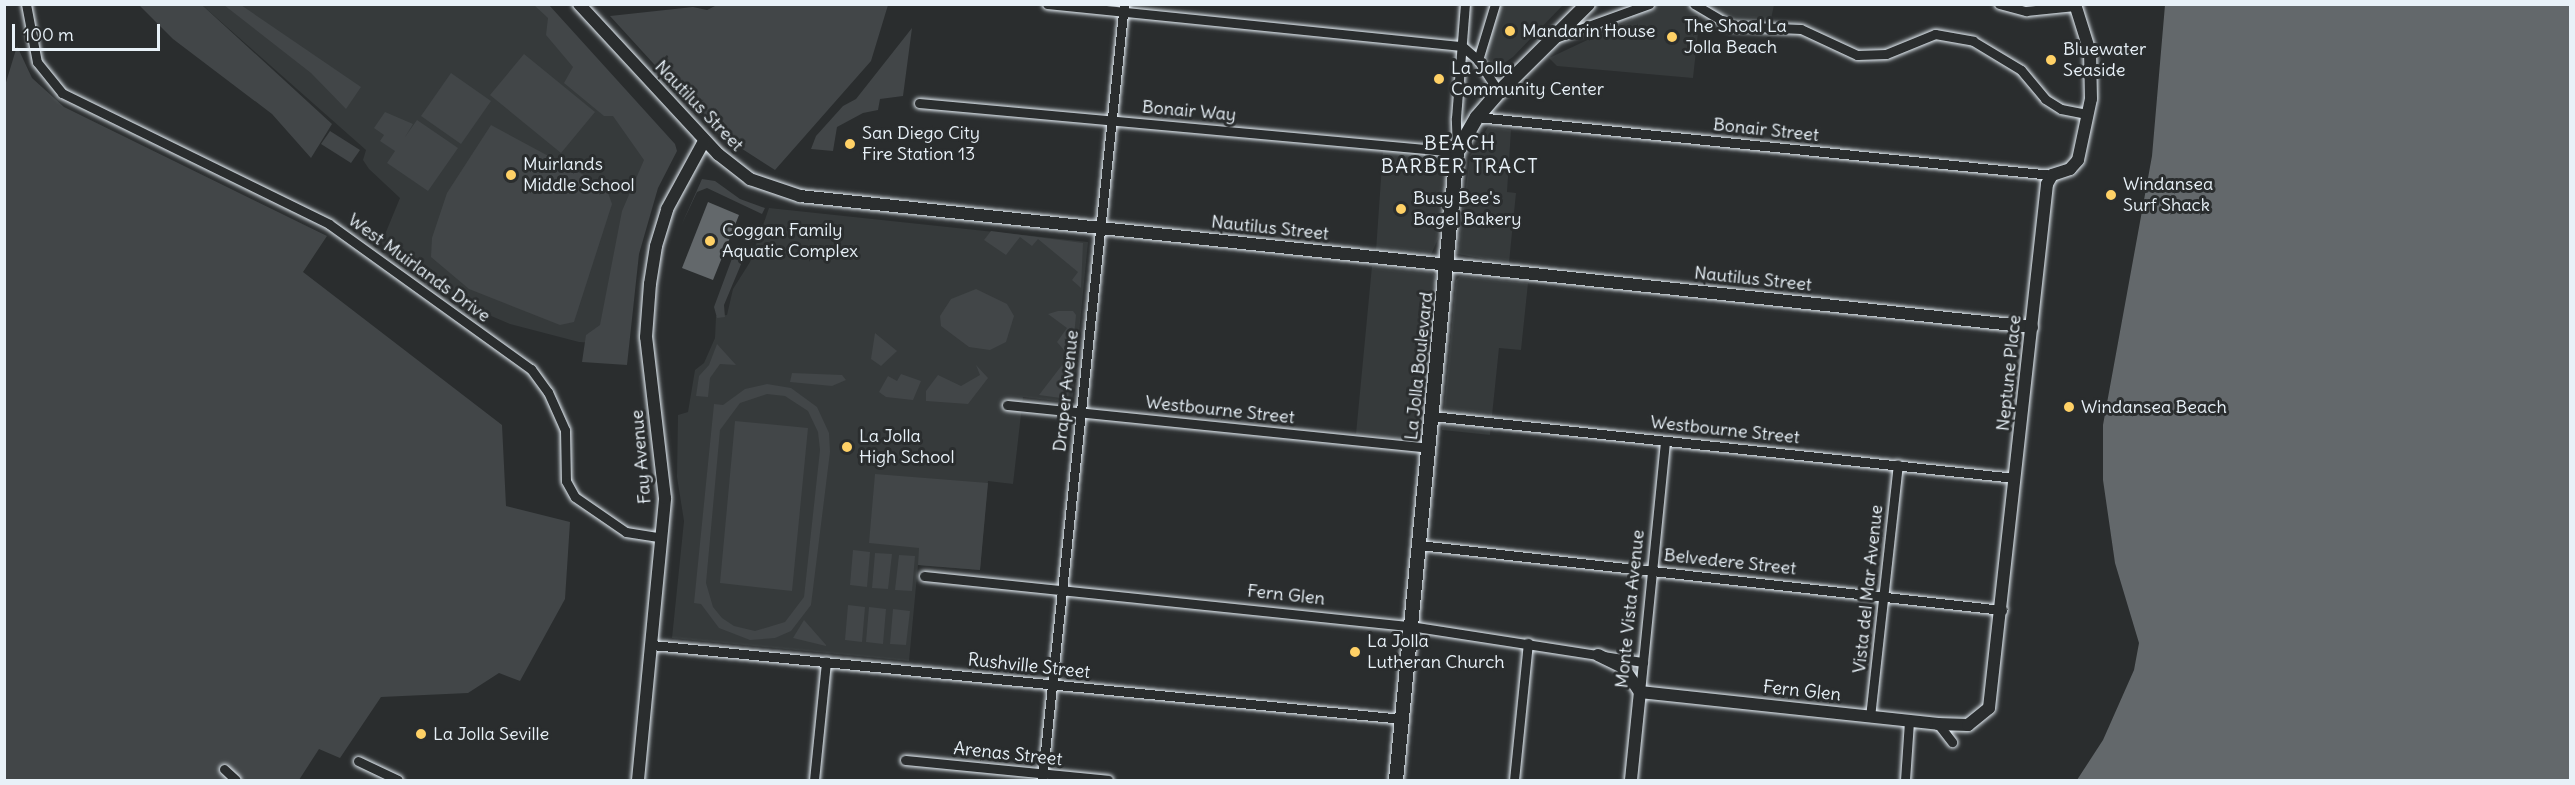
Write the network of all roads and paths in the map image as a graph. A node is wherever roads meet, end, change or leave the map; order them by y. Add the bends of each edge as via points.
1 (26, 4) edge
2 (579, 4) edge
3 (1047, 4) edge
4 (1465, 4) edge
5 (1496, 4) edge
6 (1588, 4) edge
7 (1649, 4) edge
8 (1695, 4) edge
9 (2075, 5) edge
10 (2005, 6) edge
11 (1124, 8) edge
12 (1556, 38) junction
13 (1462, 46) junction
14 (1478, 60) junction
15 (1499, 92) junction
16 (919, 103) dead end
17 (2086, 114) junction
18 (1477, 117) junction
19 (1112, 121) junction
20 (704, 141) junction
21 (1457, 152) junction
22 (2052, 175) junction
23 (1099, 228) junction
24 (1447, 265) junction
25 (2032, 327) junction
26 (1007, 405) dead end
27 (1080, 413) junction
28 (1432, 416) junction
29 (1665, 441) junction
30 (1429, 448) junction
31 (1898, 465) junction
32 (2015, 478) junction
33 (662, 538) junction
34 (1419, 545) junction
35 (1652, 570) junction
36 (924, 576) dead end
37 (1062, 590) junction
38 (1884, 595) junction
39 (2002, 610) junction
40 (1410, 626) junction
41 (1528, 643) junction
42 (652, 645) junction
43 (1598, 655) junction
44 (826, 662) junction
45 (1643, 662) junction
46 (1052, 684) junction
47 (1640, 692) junction
48 (1870, 717) junction
49 (1402, 719) junction
50 (1909, 721) junction
51 (1938, 724) junction
52 (1952, 742) dead end
53 (358, 760) dead end
54 (906, 760) dead end
55 (224, 769) dead end
56 (1042, 777) edge
57 (236, 780) edge
58 (398, 780) edge
59 (638, 780) edge
60 (814, 780) edge
61 (1108, 780) edge
62 (1396, 780) edge
63 (1514, 780) edge
64 (1631, 780) edge
65 (1905, 780) edge

1 - 33 street, West Muirlands Drive via 37,63 62,93 329,224 531,369 548,392 565,430 566,481 575,497 626,532
2 - 20 street, Nautilus Street
3 - 11 street
4 - 13 street
5 - 14 street
6 - 12 main road, La Jolla Boulevard
7 - 12 street
8 - 17 street via 1731,26 1801,29 1857,55 1886,54 1935,34 1973,40 2021,70 2045,99 2061,109
9 - 10 street via 2026,11
9 - 17 street via 2092,62 2091,99
11 - 13 street
11 - 19 street, Draper Avenue
12 - 15 main road, La Jolla Boulevard
13 - 14 street
13 - 21 street
14 - 15 street
15 - 18 main road, La Jolla Boulevard
16 - 19 street, Bonair Way
17 - 22 street via 2078,160 2070,169
18 - 21 main road, La Jolla Boulevard
18 - 22 street, Bonair Street
19 - 21 street, Bonair Way
19 - 23 street, Draper Avenue
20 - 23 street, Nautilus Street via 750,179 800,196
20 - 33 street, Fay Avenue via 667,209 650,284 646,337 665,498
21 - 24 main road, La Jolla Boulevard
22 - 25 street, Neptune Place via 2047,184
23 - 24 street, Nautilus Street
23 - 27 street, Draper Avenue
24 - 25 street, Nautilus Street
24 - 28 main road, La Jolla Boulevard
25 - 32 street, Neptune Place
26 - 27 street, Westbourne Street
27 - 30 street, Westbourne Street
27 - 37 street, Draper Avenue
28 - 29 street, Westbourne Street
28 - 30 main road, La Jolla Boulevard
29 - 31 street, Westbourne Street
29 - 35 street, Monte Vista Avenue
30 - 34 main road, La Jolla Boulevard
31 - 32 street, Westbourne Street
31 - 38 street, Vista del Mar Avenue
32 - 39 street, Neptune Place
33 - 42 street, Fay Avenue
34 - 35 street, Belvedere Street
34 - 40 main road, La Jolla Boulevard
35 - 38 street, Belvedere Street
35 - 45 street, Monte Vista Avenue
36 - 37 street, Fern Glen
37 - 40 street, Fern Glen
37 - 46 street, Draper Avenue
38 - 39 street, Belvedere Street
38 - 48 street, Vista del Mar Avenue
39 - 51 street, Neptune Place via 1989,708 1968,724
40 - 41 street, Fern Glen
40 - 49 main road, La Jolla Boulevard
41 - 43 street, Fern Glen
41 - 63 street
42 - 44 street, Rushville Street
42 - 59 street, Fay Avenue
43 - 45 street, Fern Glen
43 - 47 street via 1623,667
44 - 46 street, Rushville Street
44 - 60 street
45 - 47 street, Monte Vista Avenue
46 - 49 street, Rushville Street
46 - 56 street, Draper Avenue
47 - 48 street, Fern Glen
47 - 64 street, Monte Vista Avenue
48 - 50 street, Fern Glen
49 - 62 main road, La Jolla Boulevard
50 - 51 street, Fern Glen
50 - 65 street
51 - 52 street
53 - 58 street
54 - 56 street, Arenas Street
55 - 57 street
56 - 61 street, Arenas Street

